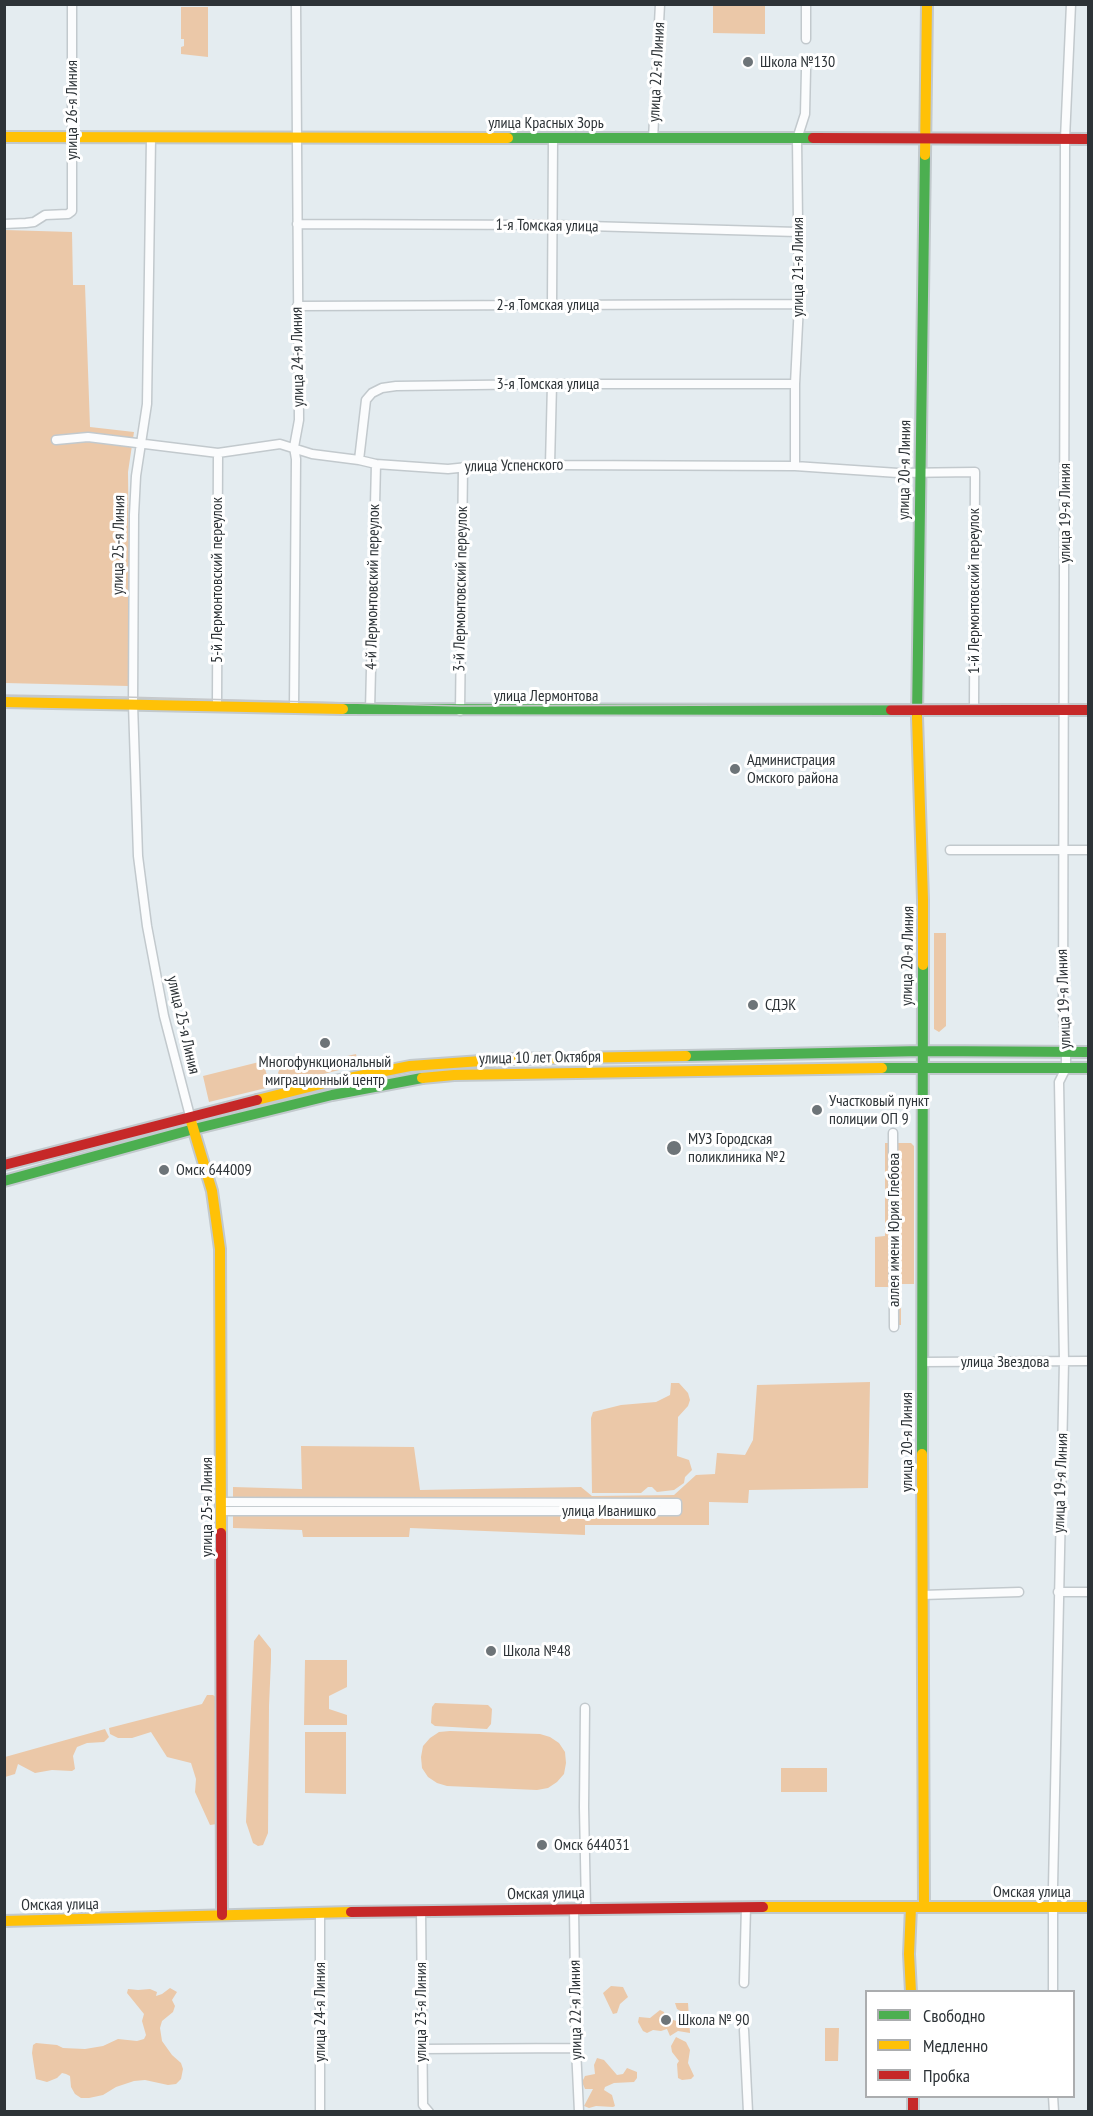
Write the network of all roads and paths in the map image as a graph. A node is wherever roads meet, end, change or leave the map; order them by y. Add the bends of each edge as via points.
1 (72, 4) edge
2 (296, 4) edge
3 (660, 4) edge
4 (806, 4) edge
5 (927, 4) edge
6 (1071, 4) edge
7 (806, 39) dead end
8 (806, 70) dead end
9 (4, 137) edge
10 (72, 138) junction
11 (151, 138) junction
12 (297, 138) junction
13 (554, 138) junction
14 (653, 138) junction
15 (797, 139) junction
16 (924, 139) junction
17 (1065, 139) junction
18 (1089, 139) edge
19 (4, 224) edge
20 (297, 224) junction
21 (553, 225) junction
22 (797, 232) junction
23 (552, 304) junction
24 (799, 304) junction
25 (297, 306) junction
26 (552, 384) junction
27 (795, 384) junction
28 (56, 440) dead end
29 (141, 445) junction
30 (294, 447) junction
31 (218, 453) junction
32 (359, 460) junction
33 (376, 464) junction
34 (550, 465) junction
35 (795, 466) junction
36 (463, 467) junction
37 (919, 471) junction
38 (975, 472) joint
39 (4, 702) edge
40 (133, 704) junction
41 (217, 706) junction
42 (294, 708) junction
43 (369, 710) junction
44 (917, 710) junction
45 (974, 710) junction
46 (1065, 710) junction
47 (1089, 710) edge
48 (460, 711) junction
49 (950, 850) dead end
50 (1064, 850) junction
51 (1089, 850) edge
52 (922, 1052) junction
53 (1066, 1052) junction
54 (1089, 1052) edge
55 (922, 1068) junction
56 (1066, 1068) junction
57 (1089, 1068) edge
58 (190, 1116) junction
59 (194, 1130) junction
60 (893, 1133) dead end
61 (4, 1165) edge
62 (4, 1181) edge
63 (894, 1327) dead end
64 (1064, 1361) junction
65 (1089, 1361) edge
66 (922, 1362) junction
67 (222, 1507) junction
68 (1019, 1592) dead end
69 (1058, 1592) junction
70 (1089, 1592) edge
71 (922, 1595) junction
72 (585, 1708) dead end
73 (746, 1907) junction
74 (911, 1907) junction
75 (924, 1907) junction
76 (1053, 1907) junction
77 (1089, 1907) edge
78 (574, 1909) junction
79 (586, 1909) junction
80 (421, 1911) junction
81 (320, 1912) junction
82 (222, 1915) junction
83 (4, 1921) edge
84 (744, 1983) dead end
85 (911, 1990) edge
86 (1053, 1990) edge
87 (744, 2030) dead end
88 (576, 2048) junction
89 (421, 2049) junction
90 (320, 2112) edge
91 (429, 2112) edge
92 (579, 2112) edge
93 (748, 2112) edge

1 - 10 street, улица 26-я Линия
2 - 12 street, улица 24-я Линия
3 - 14 street, улица 22-я Линия
4 - 7 street
5 - 16 main road, улица 20-я Линия
6 - 17 street, улица 19-я Линия
8 - 15 street, улица 21-я Линия via 805,114
9 - 10 main road, улица Красных Зорь
10 - 11 main road, улица Красных Зорь
10 - 19 street, улица 26-я Линия via 72,211 45,215 34,222
11 - 12 main road, улица Красных Зорь
11 - 29 street, улица 25-я Линия via 147,404
12 - 13 main road, улица Красных Зорь
12 - 20 street, улица 24-я Линия
13 - 14 main road, улица Красных Зорь
13 - 21 street
14 - 15 main road, улица Красных Зорь
15 - 16 main road, улица Красных Зорь
15 - 22 street, улица 21-я Линия
16 - 17 main road, улица Красных Зорь
16 - 37 main road, улица 20-я Линия
17 - 18 main road, улица Красных Зорь
17 - 46 street, улица 19-я Линия
20 - 21 street, 1-я Томская улица
20 - 25 street, улица 24-я Линия
21 - 22 street, 1-я Томская улица
21 - 23 street
22 - 24 street, улица 21-я Линия
23 - 24 street, 2-я Томская улица
23 - 25 street, 2-я Томская улица
24 - 27 street, улица 21-я Линия
25 - 30 street, улица 24-я Линия via 298,420
26 - 27 street, 3-я Томская улица
26 - 32 street, 3-я Томская улица via 382,388 366,400
26 - 34 street
27 - 35 street, улица 21-я Линия
28 - 29 street, улица Успенского via 88,437
29 - 31 street, улица Успенского
29 - 40 street, улица 25-я Линия via 134,515
30 - 31 street, улица Успенского via 272,444
30 - 32 street, улица Успенского via 301,452
30 - 42 street, улица 24-я Линия
31 - 41 street, 5-й Лермонтовский переулок
32 - 33 street, улица Успенского
33 - 36 street, улица Успенского
33 - 43 street, 4-й Лермонтовский переулок
34 - 35 street, улица Успенского
34 - 36 street, улица Успенского
35 - 37 street, улица Успенского
36 - 48 street, 3-й Лермонтовский переулок
37 - 38 street, улица Успенского
37 - 44 main road, улица 20-я Линия
38 - 45 street, 1-й Лермонтовский переулок
39 - 40 main road, улица Лермонтова
40 - 41 main road, улица Лермонтова
40 - 58 street, улица 25-я Линия via 141,884 164,1016
41 - 42 main road, улица Лермонтова
42 - 43 main road, улица Лермонтова
43 - 48 main road, улица Лермонтова
44 - 45 main road, улица Лермонтова
44 - 48 main road, улица Лермонтова
44 - 52 main road, улица 20-я Линия via 923,876
45 - 46 main road, улица Лермонтова
46 - 47 main road, улица Лермонтова
46 - 50 street, улица 19-я Линия
49 - 50 street
50 - 51 street
50 - 53 street, улица 19-я Линия
52 - 53 main road, улица 10 лет Октября
52 - 55 main road, улица 20-я Линия
52 - 58 main road, улица 10 лет Октября via 452,1062 329,1082
53 - 54 main road, улица 10 лет Октября
53 - 56 street, улица 19-я Линия
55 - 56 main road, улица 10 лет Октября
55 - 59 main road, улица 10 лет Октября via 454,1075 377,1086
55 - 66 main road, улица 20-я Линия
56 - 57 main road, улица 10 лет Октября
56 - 64 street, улица 19-я Линия via 1059,1082
58 - 59 main road, улица 25-я Линия
58 - 61 main road, улица 10 лет Октября
59 - 62 main road, улица 10 лет Октября
59 - 67 main road, улица 25-я Линия via 212,1191 220,1249
60 - 63 street, аллея имени Юрия Глебова
64 - 65 street, улица Звездова
64 - 66 street, улица Звездова
64 - 69 street, улица 19-я Линия
66 - 71 main road, улица 20-я Линия
67 - 67 street, улица Иванишко via 677,1511 677,1503
67 - 82 main road, улица 25-я Линия
68 - 71 street
69 - 70 street
69 - 76 street, улица 19-я Линия
71 - 75 main road, улица 20-я Линия
72 - 79 street
73 - 74 main road, Омская улица
73 - 79 main road, Омская улица
73 - 84 street
74 - 75 main road, Омская улица
74 - 85 main road
75 - 76 main road, Омская улица
76 - 77 main road, Омская улица
76 - 86 street, улица 19-я Линия
78 - 79 main road, Омская улица
78 - 80 main road, Омская улица
78 - 88 street, улица 22-я Линия
80 - 81 main road, Омская улица
80 - 89 street, улица 23-я Линия
81 - 82 main road, Омская улица
81 - 90 street, улица 24-я Линия
82 - 83 main road, Омская улица
87 - 93 street
88 - 89 street
88 - 92 street, улица 22-я Линия
89 - 91 street, улица 23-я Линия via 423,2105

